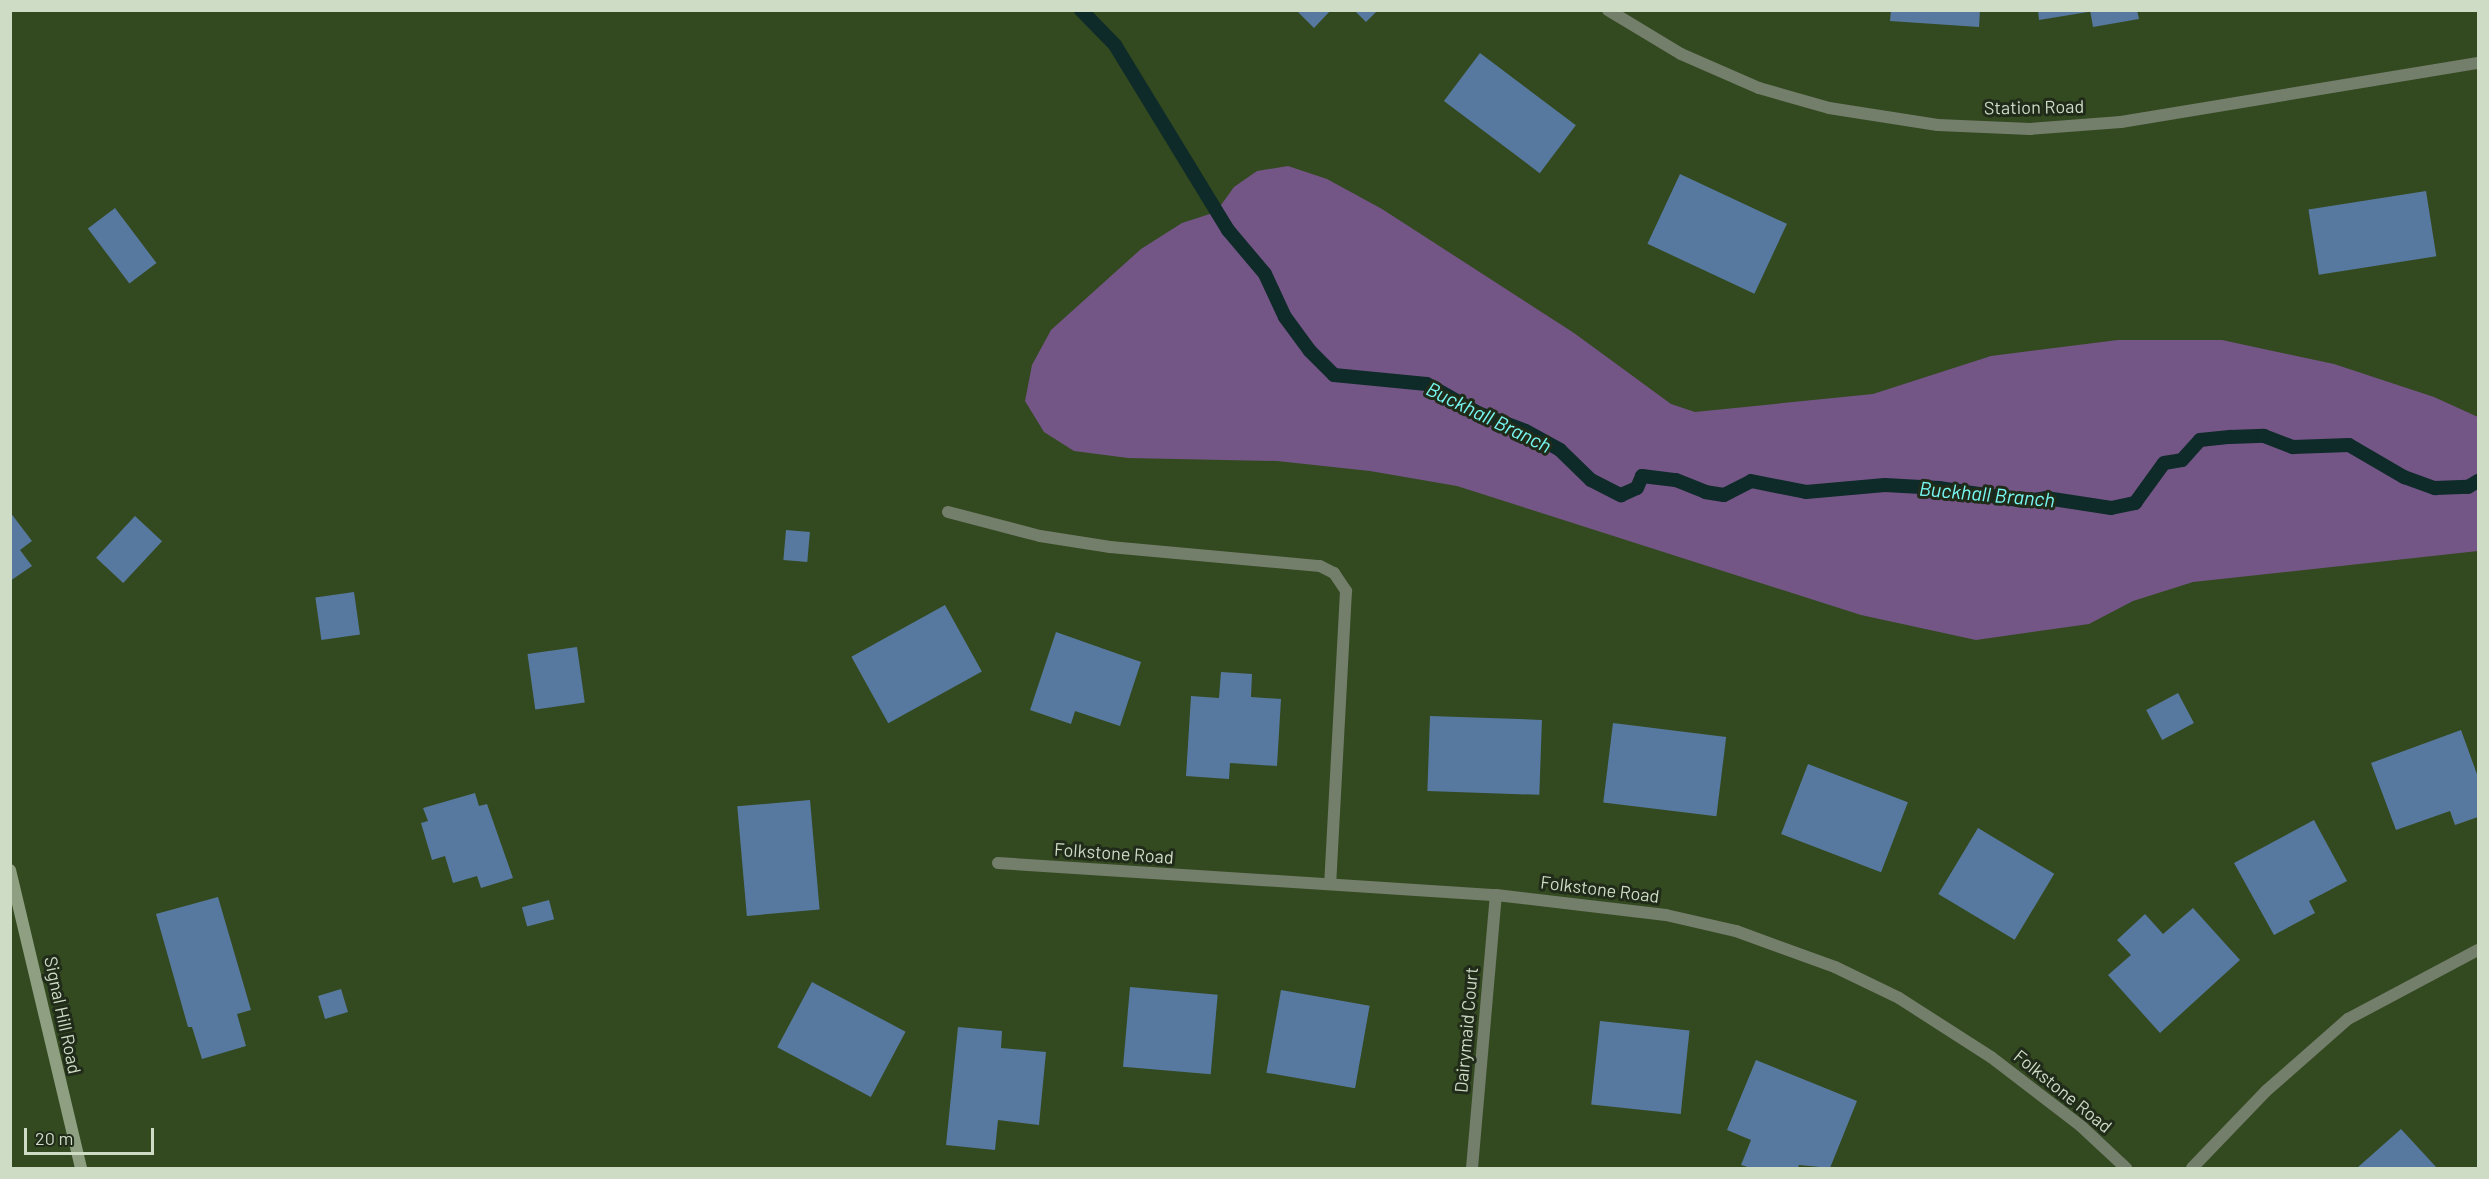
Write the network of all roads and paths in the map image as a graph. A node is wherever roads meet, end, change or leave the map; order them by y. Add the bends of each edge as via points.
1 (1608, 10) edge
2 (2478, 63) edge
3 (948, 512) dead end
4 (998, 863) dead end
5 (10, 870) edge
6 (1330, 884) junction
7 (1496, 895) junction
8 (2478, 950) edge
9 (81, 1168) edge
10 (1472, 1168) edge
11 (2126, 1168) edge
12 (2192, 1168) edge

1 - 2 street, Station Road via 1681,54 1759,88 1829,108 1938,125 2030,129 2121,122
3 - 6 street via 1040,536 1110,547 1320,566 1334,573 1346,591
4 - 6 street, Folkstone Road
5 - 9 main road, Signal Hill Road
6 - 7 street, Folkstone Road
7 - 10 street, Dairymaid Court
7 - 11 street, Folkstone Road via 1666,915 1736,931 1835,966 1899,998 1991,1056 2081,1126
8 - 12 street via 2348,1019 2266,1091

